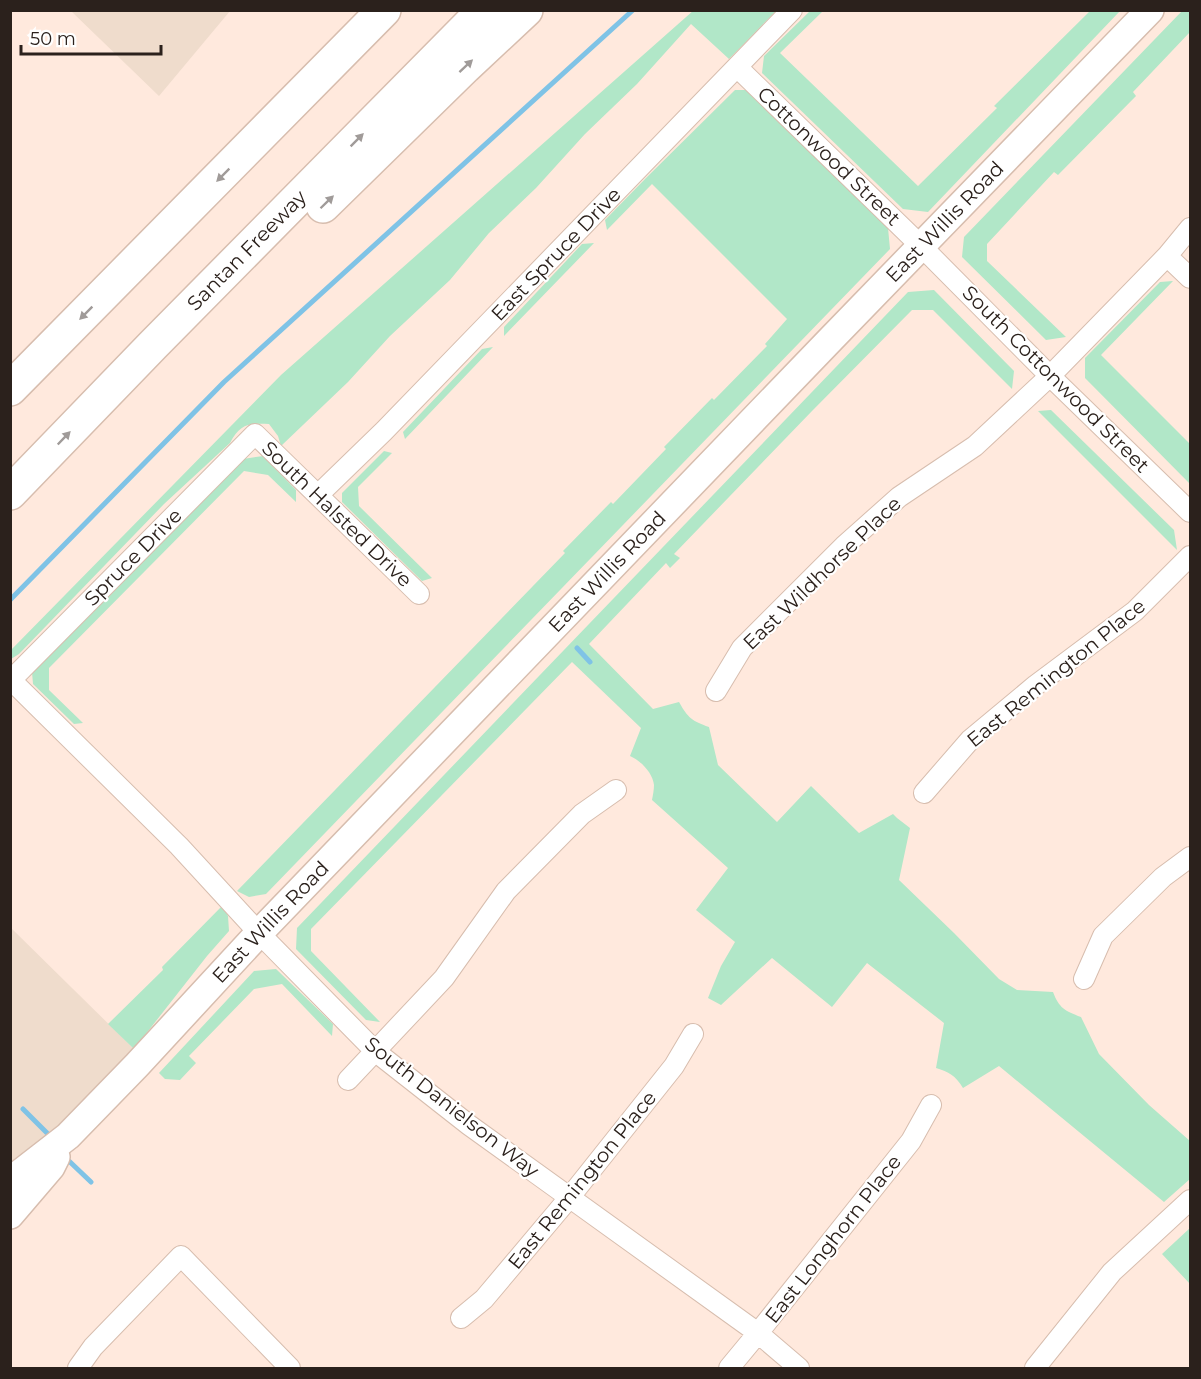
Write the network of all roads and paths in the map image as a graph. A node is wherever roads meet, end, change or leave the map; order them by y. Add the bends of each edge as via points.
1 (354, 10) edge
2 (384, 10) edge
3 (484, 10) edge
4 (526, 10) edge
5 (792, 10) edge
6 (1150, 10) edge
7 (737, 67) junction
8 (264, 133) junction
9 (1191, 228) edge
10 (921, 246) junction
11 (1167, 256) junction
12 (1191, 278) edge
13 (153, 345) junction
14 (1050, 376) junction
15 (10, 389) edge
16 (255, 434) joint
17 (10, 493) edge
18 (318, 495) junction
19 (1191, 512) edge
20 (1191, 556) edge
21 (419, 594) dead end
22 (11, 680) edge
23 (716, 691) dead end
24 (616, 790) dead end
25 (924, 793) dead end
26 (1191, 857) edge
27 (259, 933) junction
28 (1084, 979) dead end
29 (693, 1034) dead end
30 (376, 1052) junction
31 (348, 1080) dead end
32 (931, 1106) dead end
33 (68, 1137) junction
34 (10, 1181) edge
35 (570, 1198) junction
36 (1191, 1200) edge
37 (10, 1215) edge
38 (461, 1318) dead end
39 (758, 1334) junction
40 (78, 1368) edge
41 (290, 1368) edge
42 (729, 1368) edge
43 (799, 1368) edge
44 (1035, 1368) edge

1 - 8 highway via 318,51
2 - 8 highway
13 -> 3 highway, Santan Freeway
13 -> 4 highway via 233,293
5 - 7 street, East Spruce Drive
6 - 10 street, East Willis Road
7 - 10 street, Cottonwood Street
7 - 18 street, East Spruce Drive
8 -> 15 highway
9 - 11 street, East Wildhorse Place
10 - 14 street, South Cottonwood Street
10 - 27 street, East Willis Road
11 - 12 street
11 - 14 street, East Wildhorse Place
17 -> 13 highway, Santan Freeway
14 - 19 street, South Cottonwood Street
14 - 23 street, East Wildhorse Place via 975,446 899,497 844,546 742,648
16 - 18 street, South Halsted Drive
16 - 22 street, Spruce Drive
18 - 21 street, South Halsted Drive
20 - 25 street, East Remington Place via 1135,611 970,740
22 - 27 street, South Danielson Way via 179,846
24 - 30 street via 582,814 506,891 444,978
26 - 28 street via 1163,877 1103,936
27 - 30 street, South Danielson Way
27 - 33 street, East Willis Road
29 - 35 street, East Remington Place via 674,1066
30 - 31 street
30 - 35 street, South Danielson Way
32 - 39 street, East Longhorn Place via 911,1141
33 - 34 street, East Willis Road
33 - 37 street, East Willis Road via 51,1167
35 - 38 street, East Remington Place via 484,1299
35 - 39 street, South Danielson Way
36 - 44 street via 1112,1272
39 - 42 street, East Longhorn Place
39 - 43 street, South Danielson Way
40 - 41 street via 93,1347 181,1256

